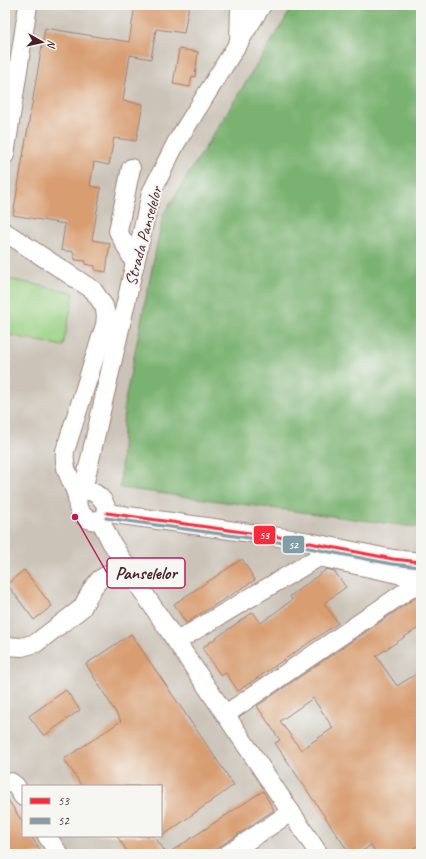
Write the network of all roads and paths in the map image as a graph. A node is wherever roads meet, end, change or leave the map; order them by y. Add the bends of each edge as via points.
1 (28, 5) edge
2 (240, 5) edge
3 (262, 5) edge
4 (238, 44) junction
5 (5, 155) edge
6 (131, 168) dead end
7 (5, 232) edge
8 (135, 264) junction
9 (80, 494) junction
10 (104, 516) junction
11 (421, 562) edge
12 (125, 564) junction
13 (421, 580) edge
14 (177, 641) junction
15 (5, 646) edge
16 (226, 714) junction
17 (5, 784) edge
18 (22, 795) edge
19 (291, 812) junction
20 (48, 837) edge
21 (58, 854) edge
22 (228, 854) edge
23 (319, 854) edge

1 - 5 street
2 - 4 street
3 - 4 street, Strada Panselelor
4 - 8 street, Strada Panselelor via 176,143 152,193
6 - 8 street via 118,231
7 - 9 street, Strada Panselelor via 93,290 104,306 105,326 65,451 66,471
8 - 9 street, Strada Panselelor
9 - 10 street via 92,492 101,497 106,505
10 - 11 street via 279,537 393,560
10 - 12 street via 108,537
12 - 14 street
12 - 15 street via 100,579 82,608 36,643 22,647
13 - 14 street via 319,557
13 - 16 street
14 - 16 street
16 - 19 street
17 - 18 street via 11,782
19 - 22 street
19 - 23 street
20 - 21 street

